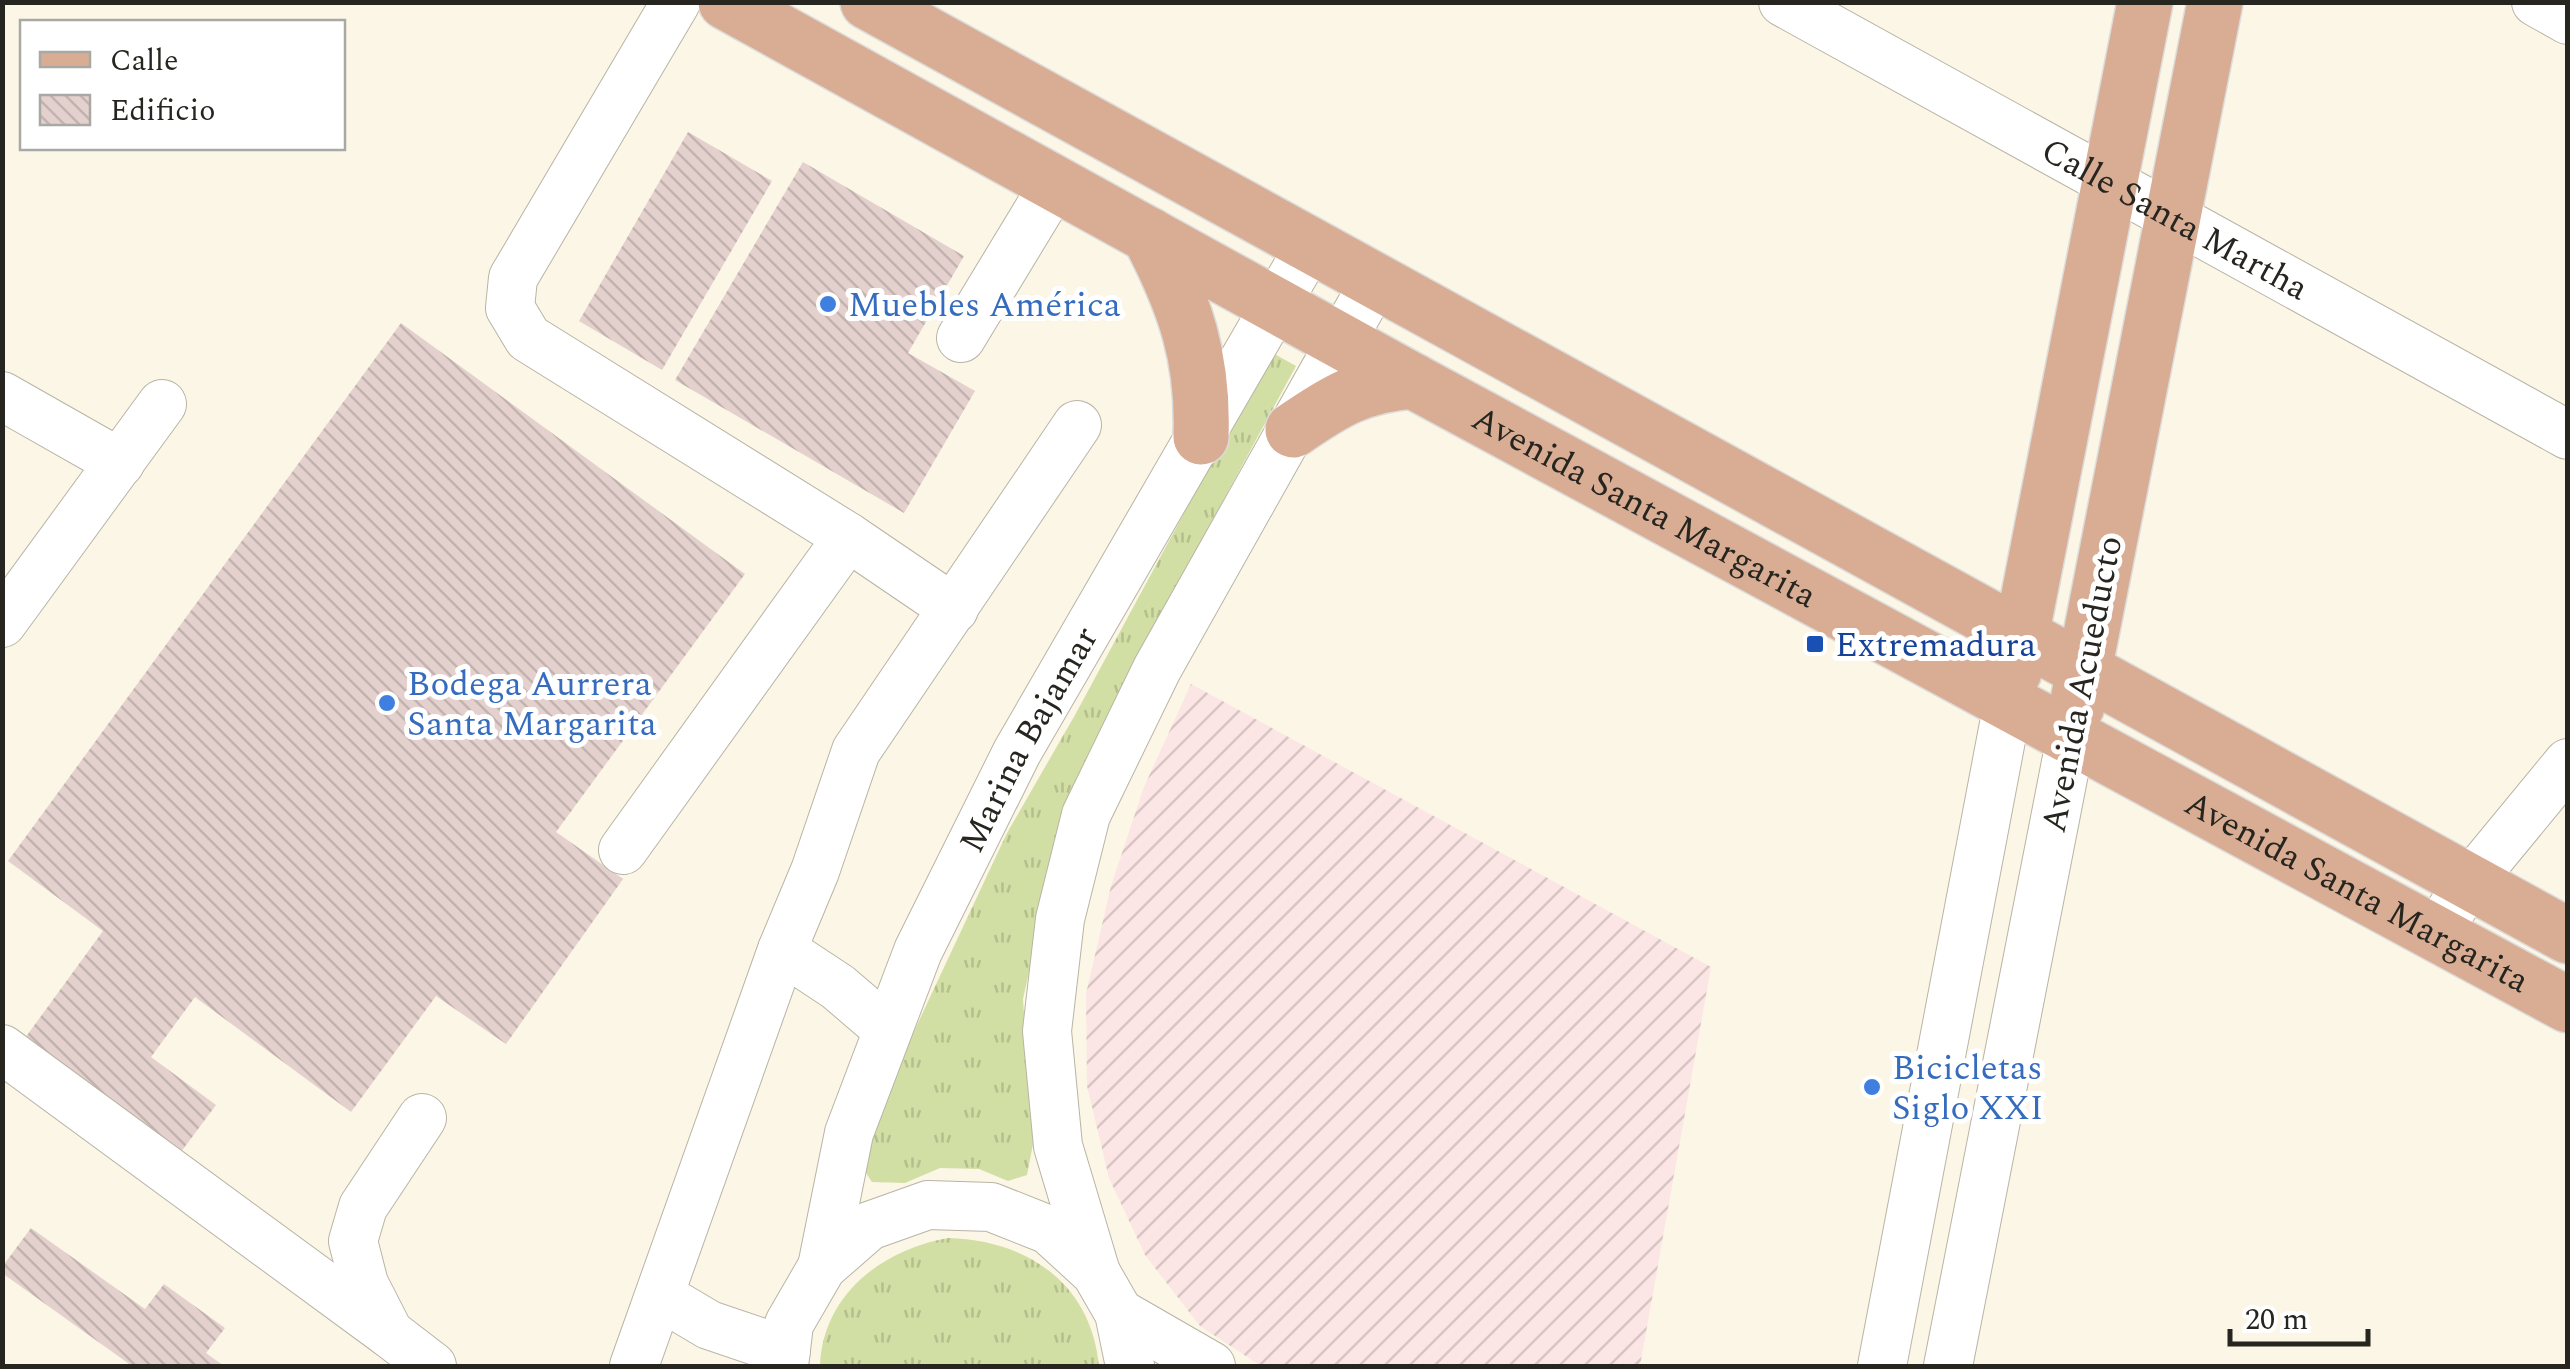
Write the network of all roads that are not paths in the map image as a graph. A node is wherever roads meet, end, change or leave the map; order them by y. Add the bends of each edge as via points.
1 (676, 2) edge
2 (726, 2) edge
3 (868, 2) edge
4 (1783, 2) edge
5 (2145, 2) edge
6 (2214, 2) edge
7 (2536, 2) edge
8 (2568, 20) edge
9 (1055, 183) junction
10 (2110, 183) junction
11 (2172, 218) junction
12 (1149, 235) junction
13 (1310, 246) junction
14 (1375, 282) junction
15 (1276, 305) junction
16 (961, 338) dead end
17 (1342, 342) junction
18 (1413, 381) junction
19 (2, 396) edge
20 (162, 404) dead end
21 (1077, 425) dead end
22 (1293, 430) junction
23 (2568, 435) edge
24 (1200, 437) junction
25 (120, 464) junction
26 (848, 537) junction
27 (954, 609) junction
28 (2, 623) edge
29 (2021, 637) junction
30 (2084, 670) junction
31 (2008, 703) junction
32 (2071, 737) junction
33 (2568, 763) edge
34 (623, 850) dead end
35 (2470, 882) junction
36 (2434, 934) junction
37 (2568, 936) edge
38 (782, 950) junction
39 (2568, 1005) edge
40 (896, 1008) junction
41 (2, 1049) edge
42 (422, 1118) dead end
43 (822, 1268) junction
44 (1107, 1294) junction
45 (660, 1296) junction
46 (389, 1333) junction
47 (785, 1359) edge
48 (432, 1366) edge
49 (634, 1366) edge
50 (1130, 1366) edge
51 (1211, 1366) edge
52 (1882, 1366) edge
53 (1948, 1366) edge

1 - 26 street via 513,278 510,308 528,338
2 - 9 main road, Avenida Santa Margarita
3 - 13 main road, Avenida Santa Margarita
4 - 10 street, Calle Santa Martha
5 - 10 main road, Avenida Acueducto
6 - 11 main road, Avenida Acueducto
7 - 8 street
9 - 12 main road, Avenida Santa Margarita
9 - 16 street
10 - 11 street, Calle Santa Martha
10 - 29 main road, Avenida Acueducto
11 - 23 street, Calle Santa Martha
11 - 30 main road, Avenida Acueducto
12 - 15 main road, Avenida Santa Margarita
12 - 24 main road via 1172,278 1199,364
13 - 14 main road, Avenida Santa Margarita
13 - 15 street, Marina Bajamar
14 - 17 street
14 - 29 main road, Avenida Santa Margarita
15 - 17 main road, Avenida Santa Margarita
15 - 24 street, Marina Bajamar
17 - 18 main road, Avenida Santa Margarita
17 - 22 street
18 - 22 main road via 1353,392
18 - 31 main road, Avenida Santa Margarita
19 - 25 street
20 - 25 street
21 - 27 street
22 - 44 street via 1157,670 1086,815 1060,919 1047,1031 1058,1146
24 - 40 street, Marina Bajamar via 1016,752
25 - 28 street
26 - 27 street
26 - 34 street
27 - 38 street via 856,751
29 - 30 main road, Avenida Santa Margarita
29 - 31 main road, Avenida Acueducto
30 - 32 main road, Avenida Acueducto
30 - 35 main road, Avenida Santa Margarita
31 - 32 main road, Avenida Santa Margarita
31 - 52 street, Avenida Acueducto
32 - 36 main road, Avenida Santa Margarita
32 - 53 street, Avenida Acueducto
33 - 35 street
35 - 36 street
35 - 37 main road, Avenida Santa Margarita
36 - 39 main road, Avenida Santa Margarita
38 - 40 street via 864,981
38 - 45 street
40 - 43 street, Marina Bajamar via 849,1132
41 - 46 street
42 - 46 street via 362,1207 353,1241 364,1284
43 - 44 street via 869,1226 928,1205 991,1207 1049,1230
43 - 47 street via 789,1324
44 - 50 street
44 - 51 street
45 - 47 street
45 - 49 street
46 - 48 street

